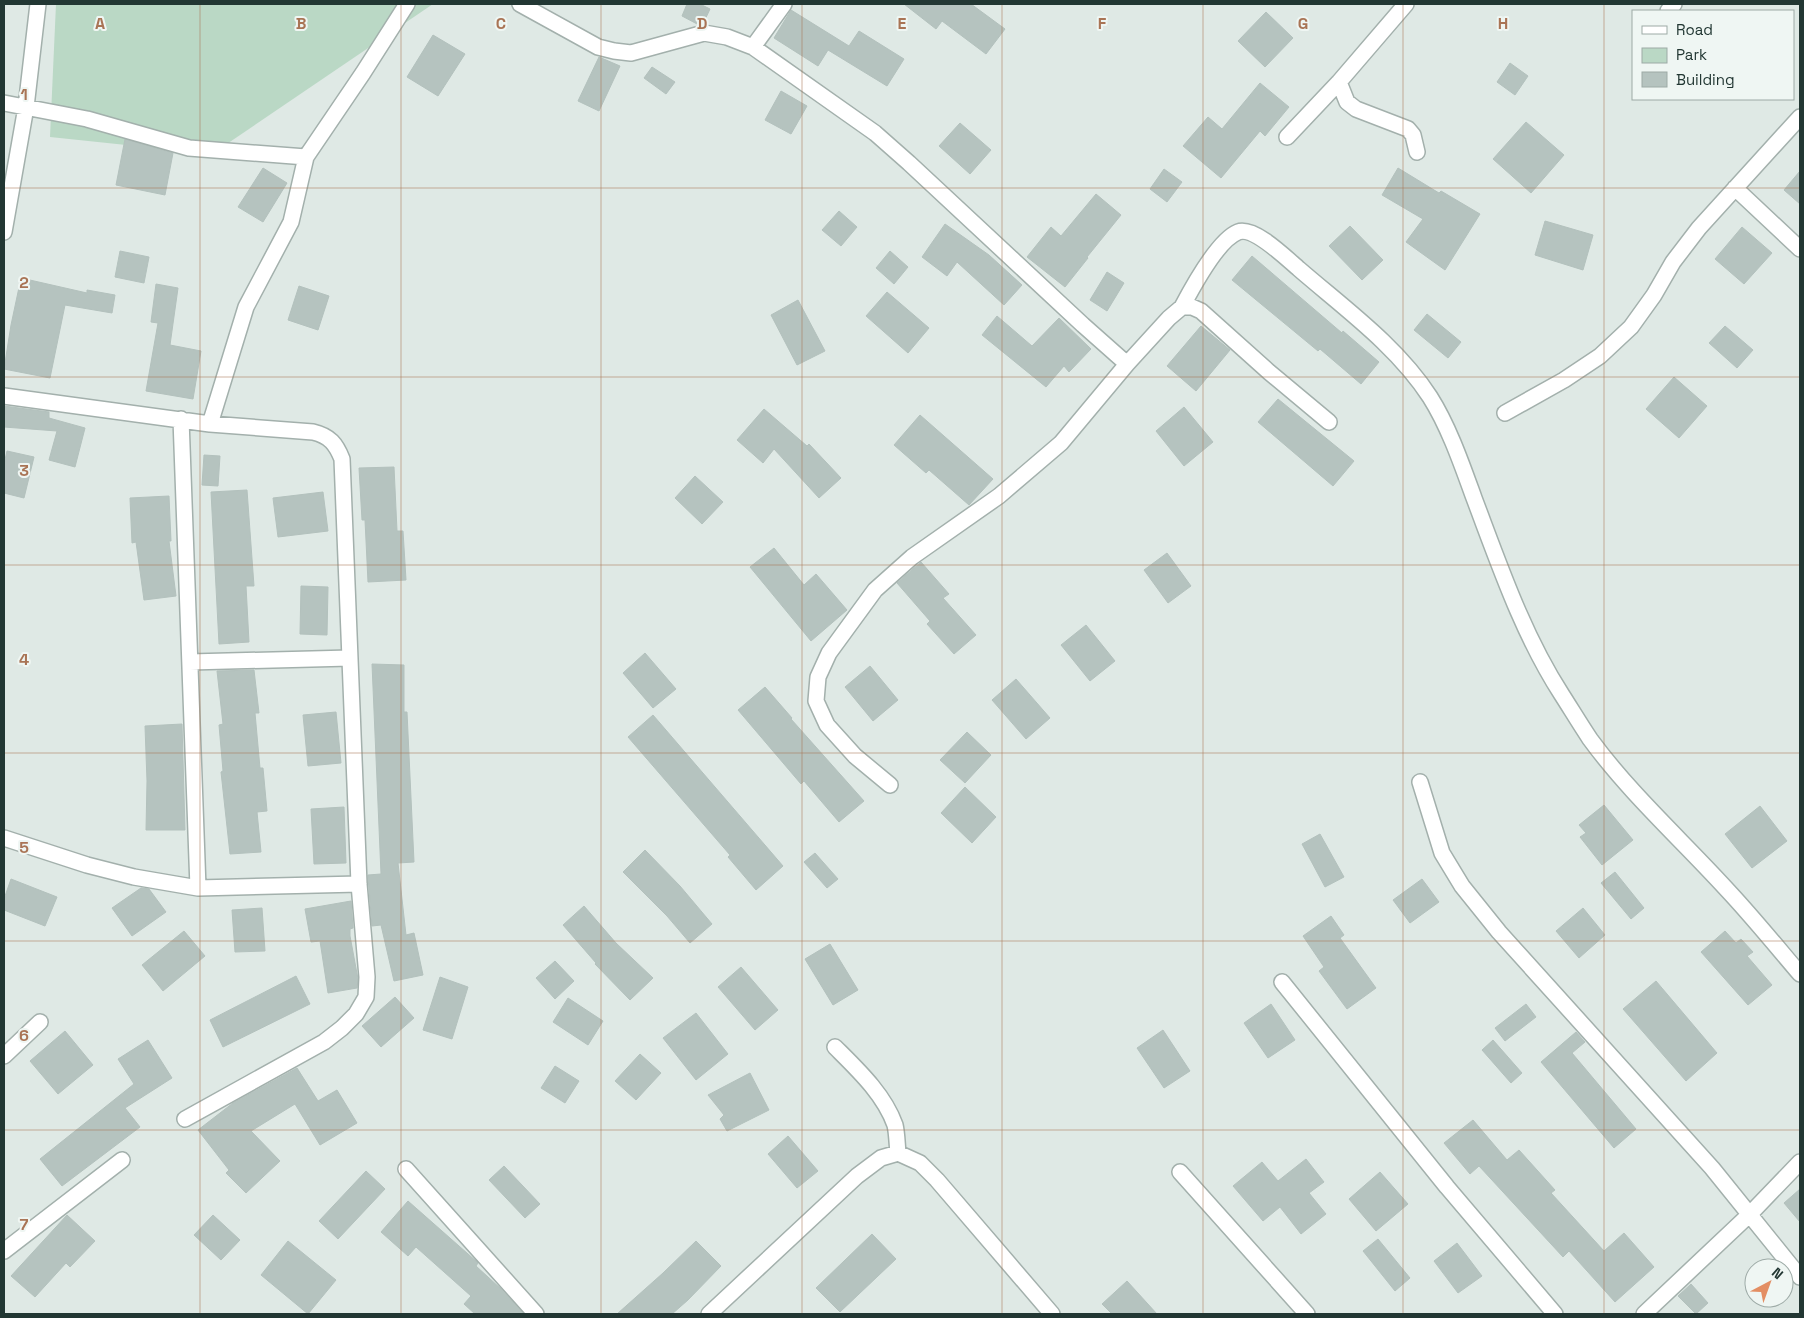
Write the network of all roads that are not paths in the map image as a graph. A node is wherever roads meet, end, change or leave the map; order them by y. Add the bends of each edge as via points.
1 (38, 4) edge
2 (407, 4) edge
3 (520, 4) edge
4 (784, 4) edge
5 (1406, 4) edge
6 (753, 47) junction
7 (1339, 82) junction
8 (4, 103) edge
9 (26, 107) junction
10 (1800, 117) edge
11 (1287, 137) dead end
12 (1417, 152) dead end
13 (306, 157) junction
14 (1736, 188) junction
15 (4, 232) edge
16 (1800, 248) edge
17 (1182, 307) junction
18 (1128, 364) junction
19 (4, 396) edge
20 (1506, 413) dead end
21 (181, 419) junction
22 (1329, 422) dead end
23 (210, 424) junction
24 (350, 658) junction
25 (190, 662) junction
26 (1420, 782) dead end
27 (890, 785) dead end
28 (4, 838) edge
29 (359, 884) junction
30 (198, 888) junction
31 (1800, 974) edge
32 (1282, 982) dead end
33 (40, 1022) dead end
34 (835, 1047) dead end
35 (4, 1056) edge
36 (185, 1119) dead end
37 (898, 1152) junction
38 (122, 1160) dead end
39 (1800, 1162) edge
40 (406, 1168) dead end
41 (1180, 1172) dead end
42 (1750, 1214) junction
43 (4, 1251) edge
44 (1800, 1277) edge
45 (536, 1314) edge
46 (709, 1314) edge
47 (1052, 1314) edge
48 (1307, 1314) edge
49 (1555, 1314) edge
50 (1644, 1314) edge

1 - 9 street
2 - 13 street
3 - 6 street via 598,47 614,51 631,53 704,33
4 - 6 street
5 - 7 street
6 - 18 street via 875,133
7 - 11 street
7 - 12 street via 1347,102 1356,109 1408,129
8 - 9 street
9 - 13 street via 87,119 189,148
9 - 15 street
10 - 14 street
13 - 23 street via 291,222 246,306
14 - 16 street
14 - 20 street via 1694,234 1631,327 1600,356
17 - 18 street
17 - 22 street via 1201,311
17 - 31 street via 1210,262 1231,236 1241,231 1250,232 1328,294 1406,366 1430,398 1458,453 1523,622 1554,682 1591,740
18 - 27 street via 1061,443 999,496 912,557 874,590 828,653 818,677 816,701 827,725
19 - 21 street
21 - 23 street
21 - 25 street
23 - 24 street via 313,432 332,439 338,448 342,459
24 - 25 street
24 - 29 street
25 - 30 street
26 - 42 street via 1442,853 1462,886 1499,932
28 - 30 street via 87,865
29 - 30 street
29 - 36 street via 367,977 366,997 356,1014 324,1042
32 - 49 street via 1447,1187
33 - 35 street
34 - 37 street via 868,1080 883,1102 895,1126
37 - 46 street via 881,1158 858,1176
37 - 47 street via 920,1163 937,1180
38 - 43 street
39 - 42 street
40 - 45 street
41 - 48 street
42 - 44 street
42 - 50 street

